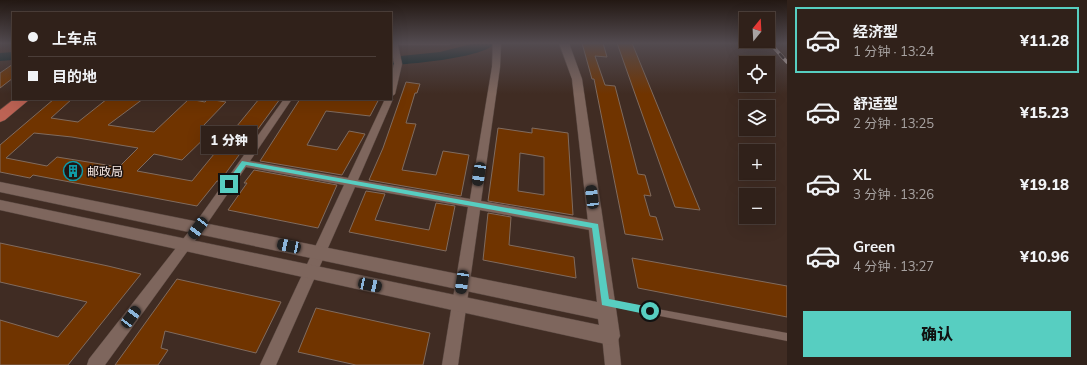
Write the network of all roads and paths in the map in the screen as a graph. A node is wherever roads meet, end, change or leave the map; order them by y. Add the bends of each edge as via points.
1 (397, 60) edge
2 (496, 60) edge
3 (570, 60) edge
4 (393, 82) edge
5 (12, 93) edge
6 (22, 100) edge
7 (287, 100) edge
8 (389, 100) edge
9 (0, 102) edge
10 (0, 117) edge
11 (244, 163) junction
12 (352, 182) junction
13 (0, 187) edge
14 (474, 204) junction
15 (0, 205) edge
16 (595, 226) junction
17 (198, 228) junction
18 (185, 245) junction
19 (320, 253) junction
20 (311, 272) junction
21 (462, 282) junction
22 (459, 304) junction
23 (606, 307) junction
24 (610, 336) junction
25 (787, 337) edge
26 (95, 365) edge
27 (268, 365) edge
28 (450, 365) edge
29 (613, 365) edge

1 - 4 street
2 - 14 street
3 - 16 street via 577,79
5 - 9 main road
6 - 10 main road
7 - 11 street
8 - 12 street
11 - 12 street
11 - 17 street
12 - 14 street
12 - 19 street
13 - 17 street
14 - 16 street
14 - 21 street
15 - 18 street
16 - 23 street
17 - 18 street
17 - 19 street
18 - 20 street
18 - 26 street
19 - 20 street
19 - 21 street
20 - 22 street
20 - 27 street
21 - 22 street
21 - 23 street
22 - 24 street
22 - 28 street
23 - 24 street
23 - 25 lane
24 - 29 street

